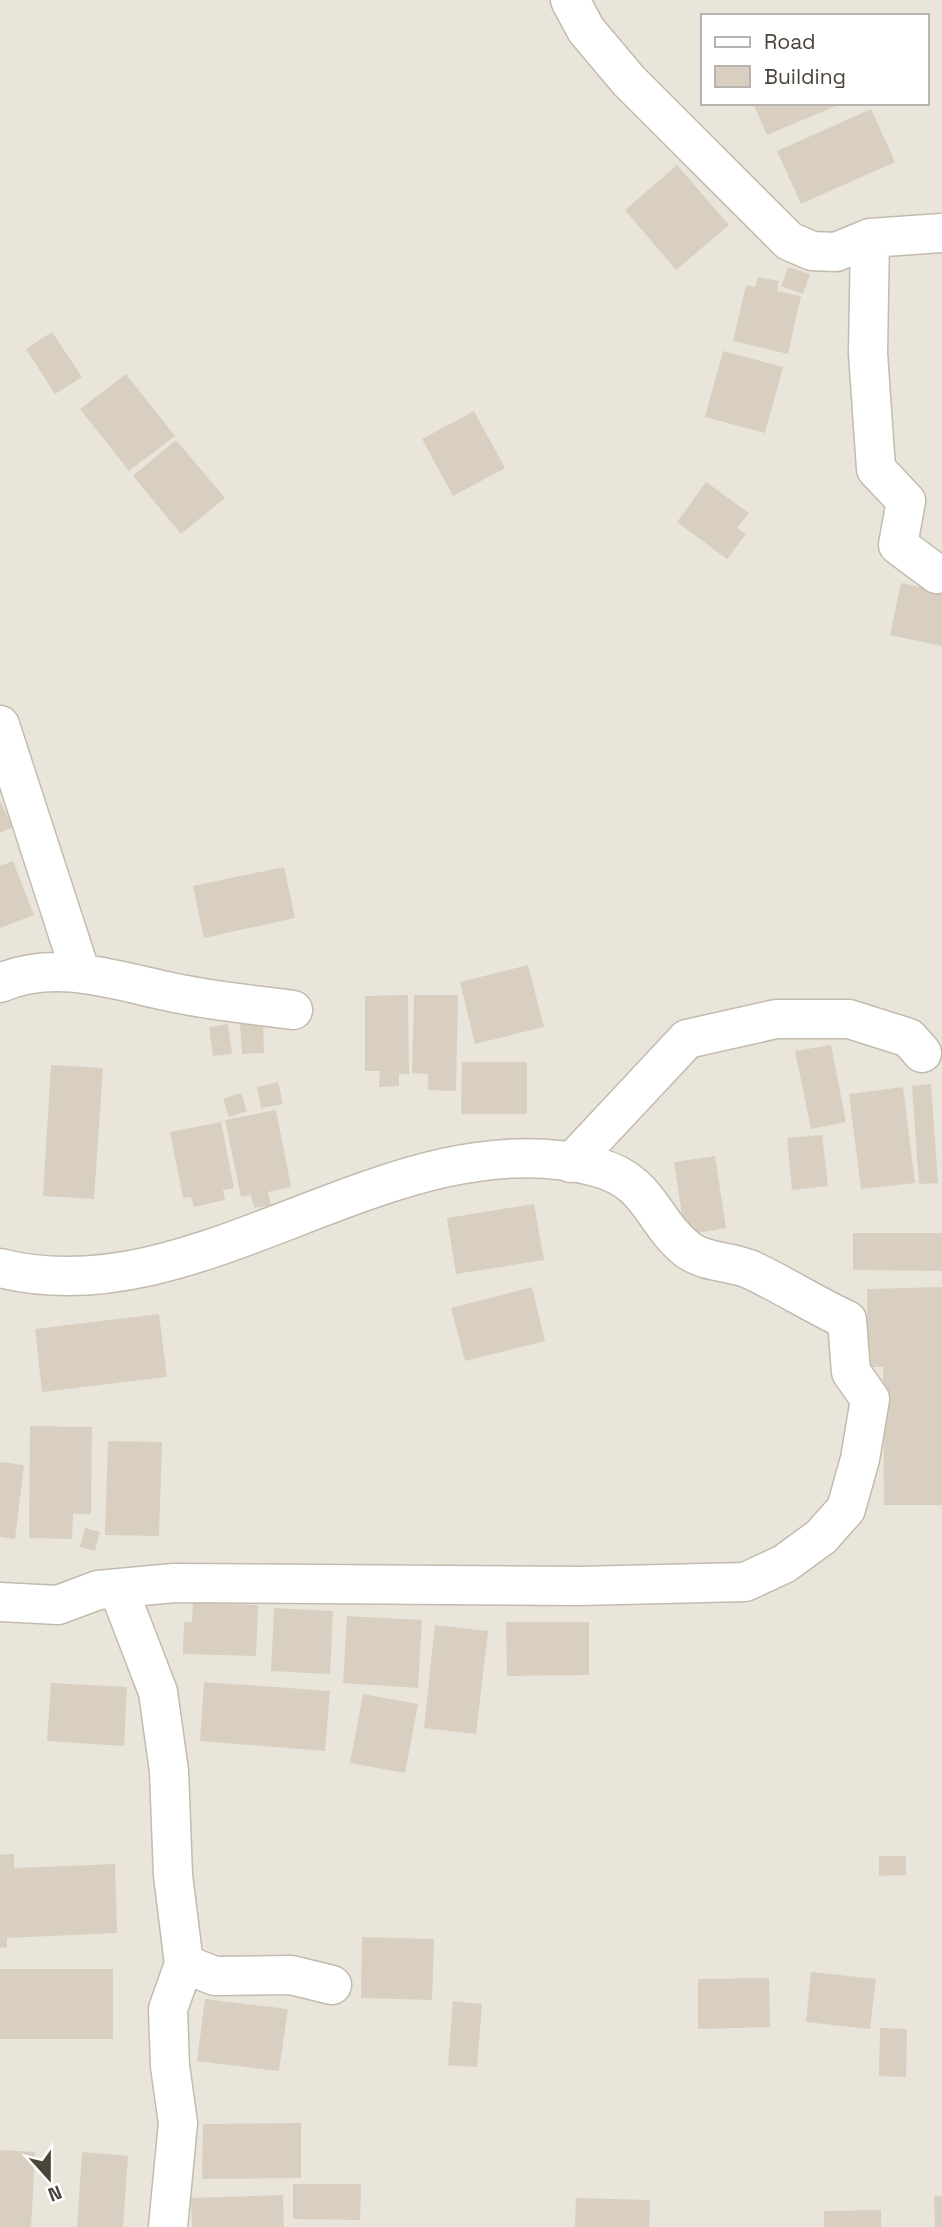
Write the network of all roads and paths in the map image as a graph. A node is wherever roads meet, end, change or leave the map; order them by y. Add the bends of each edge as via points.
1 (570, 0) edge
2 (942, 233) edge
3 (870, 238) junction
4 (937, 574) dead end
5 (0, 725) edge
6 (80, 971) junction
7 (0, 983) edge
8 (293, 1010) dead end
9 (922, 1053) dead end
10 (570, 1163) junction
11 (0, 1268) edge
12 (118, 1588) junction
13 (0, 1602) edge
14 (184, 1964) junction
15 (332, 1985) dead end
16 (168, 2227) edge

1 - 3 street via 586,30 629,81 789,241 812,251 836,252
2 - 3 street
3 - 4 street via 868,353 876,470 906,501 898,545
5 - 6 street
6 - 7 street via 15,977
6 - 8 street via 186,995
9 - 10 street via 909,1038 849,1019 776,1018 687,1039
10 - 11 street via 472,1160 406,1178 159,1263 71,1277
10 - 12 street via 622,1176 647,1197 688,1250 747,1269 848,1321 851,1372 870,1399 846,1509 821,1537 784,1564 745,1582 580,1586 174,1583
12 - 13 street via 98,1590 58,1605
12 - 14 street via 158,1692
14 - 15 street via 215,1976 291,1975
14 - 16 street via 168,2009 178,2123

